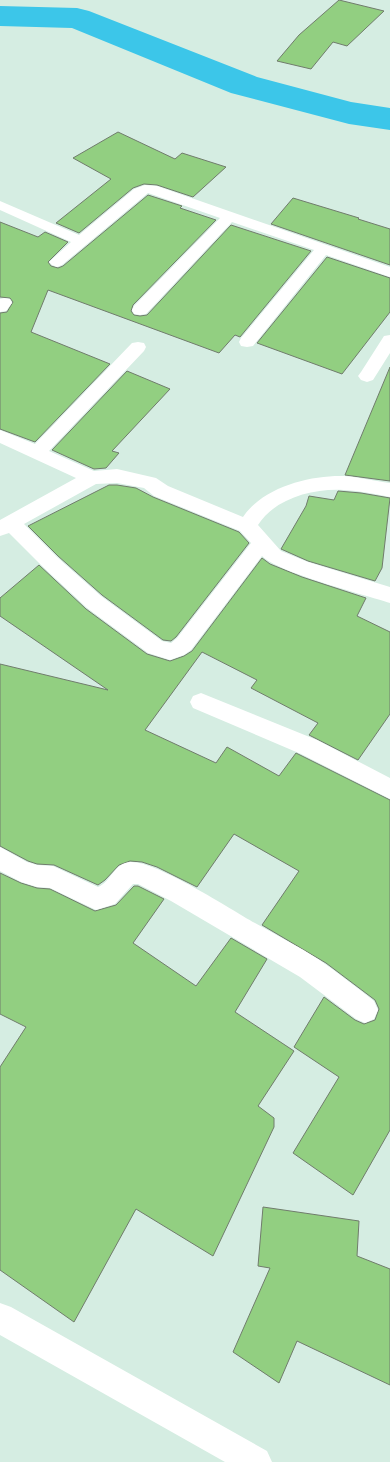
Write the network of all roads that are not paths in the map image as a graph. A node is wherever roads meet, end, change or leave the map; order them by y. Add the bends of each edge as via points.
1 (0, 205) edge
2 (229, 217) junction
3 (81, 241) junction
4 (322, 250) junction
5 (57, 262) dead end
6 (390, 272) edge
7 (140, 310) dead end
8 (390, 340) edge
9 (247, 342) dead end
10 (138, 347) dead end
11 (367, 376) dead end
12 (0, 436) edge
13 (37, 452) junction
14 (92, 478) junction
15 (390, 490) edge
16 (5, 526) edge
17 (247, 526) junction
18 (262, 542) junction
19 (390, 596) edge
20 (201, 702) dead end
21 (390, 789) edge
22 (0, 858) edge
23 (364, 1010) dead end
24 (0, 1318) edge
25 (256, 1462) edge

1 - 3 street
2 - 3 street via 157,190 145,190 139,192
2 - 4 street
2 - 7 street
3 - 5 street
4 - 6 street
4 - 9 street
8 - 11 street
10 - 13 street
12 - 13 street
13 - 14 street
14 - 16 street
14 - 17 street via 117,476 149,483 161,491
15 - 17 street via 344,483 305,486 273,499 256,512
16 - 18 street via 94,602 155,647 166,652 178,650 184,644
17 - 18 street
18 - 19 street via 274,556
20 - 21 street via 309,747
22 - 23 street via 37,876 53,877 96,899 109,895 128,873 140,873 180,893 309,968
24 - 25 street

